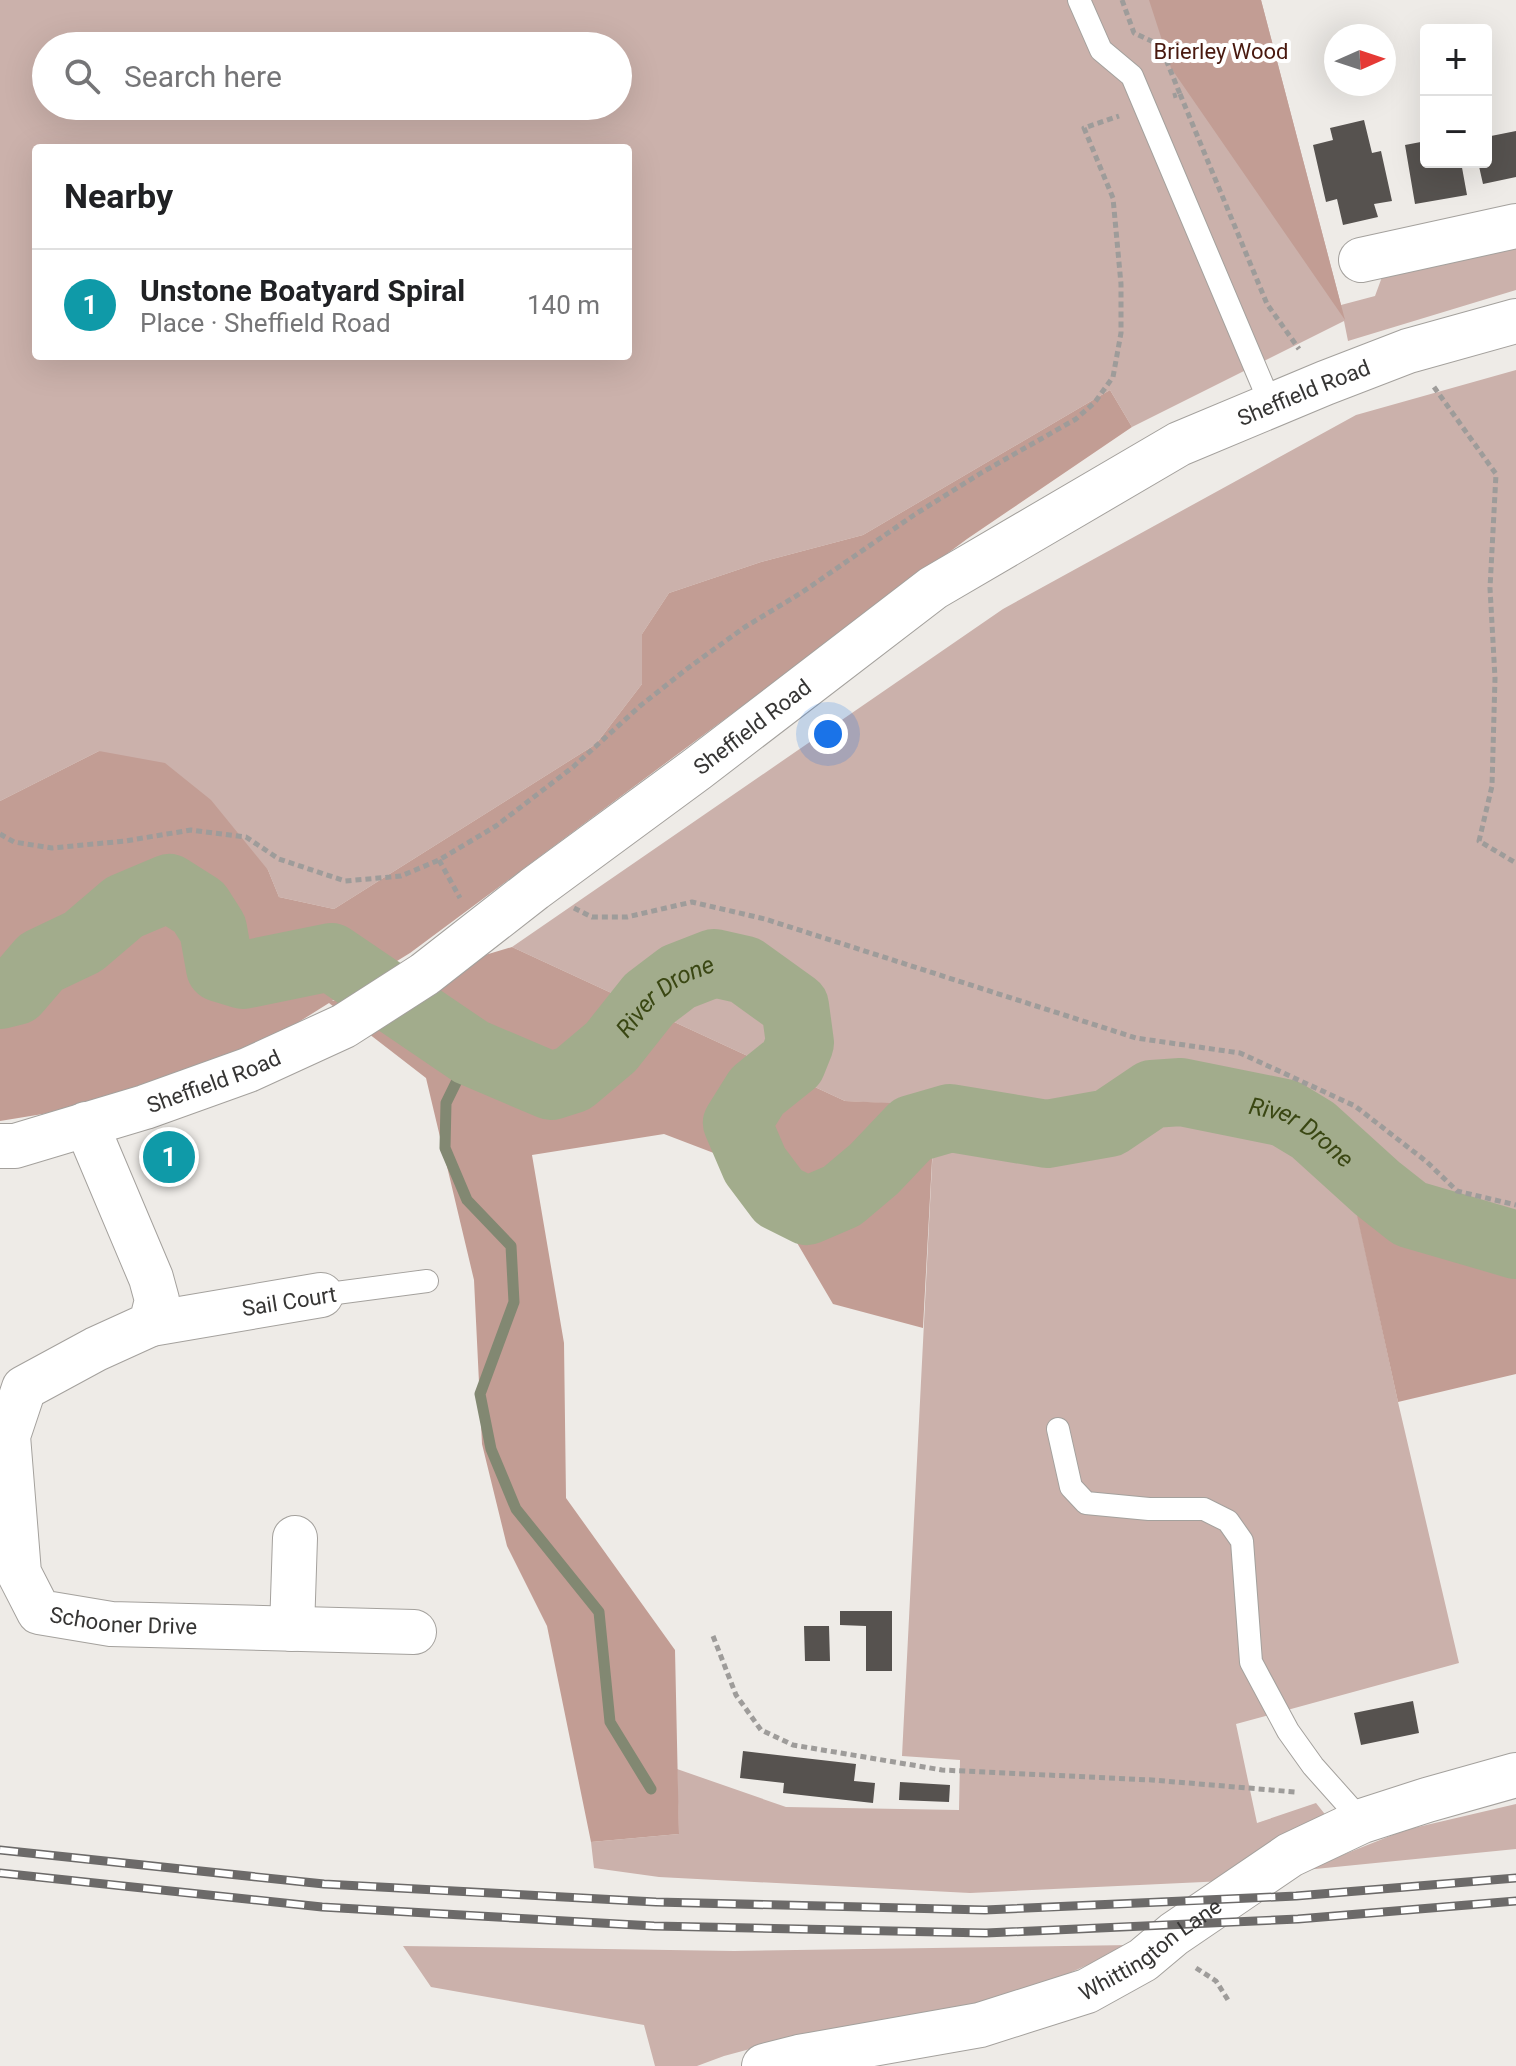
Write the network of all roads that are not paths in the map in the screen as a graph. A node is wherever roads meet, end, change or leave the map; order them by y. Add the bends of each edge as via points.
1 (1079, 0) edge
2 (1516, 226) edge
3 (1361, 260) dead end
4 (1516, 321) edge
5 (1271, 405) junction
6 (86, 1124) junction
7 (0, 1146) edge
8 (427, 1281) dead end
9 (321, 1295) joint
10 (151, 1324) junction
11 (12, 1389) edge
12 (1058, 1429) dead end
13 (295, 1538) dead end
14 (292, 1629) junction
15 (414, 1632) dead end
16 (1516, 1775) edge
17 (1355, 1814) junction
18 (764, 2066) edge

1 - 5 lane via 1101,50 1132,76
2 - 3 street
4 - 5 street, Sheffield Road via 1408,351
5 - 6 street, Sheffield Road via 1179,444 933,588 425,974 344,1026 248,1070
6 - 7 street, Sheffield Road
6 - 10 street via 151,1278 157,1300
8 - 9 lane, Sail Court
9 - 10 street, Sail Court
10 - 11 street, Schooner Drive
11 - 14 street, Schooner Drive via 8,1436 19,1573 39,1612 111,1624
12 - 17 lane via 1071,1487 1086,1503 1204,1509 1228,1521 1242,1541 1251,1662 1288,1731
13 - 14 street
14 - 15 street, Schooner Drive
16 - 17 street, Whittington Lane
17 - 18 street, Whittington Lane via 1143,1960 1087,1991 980,2025

